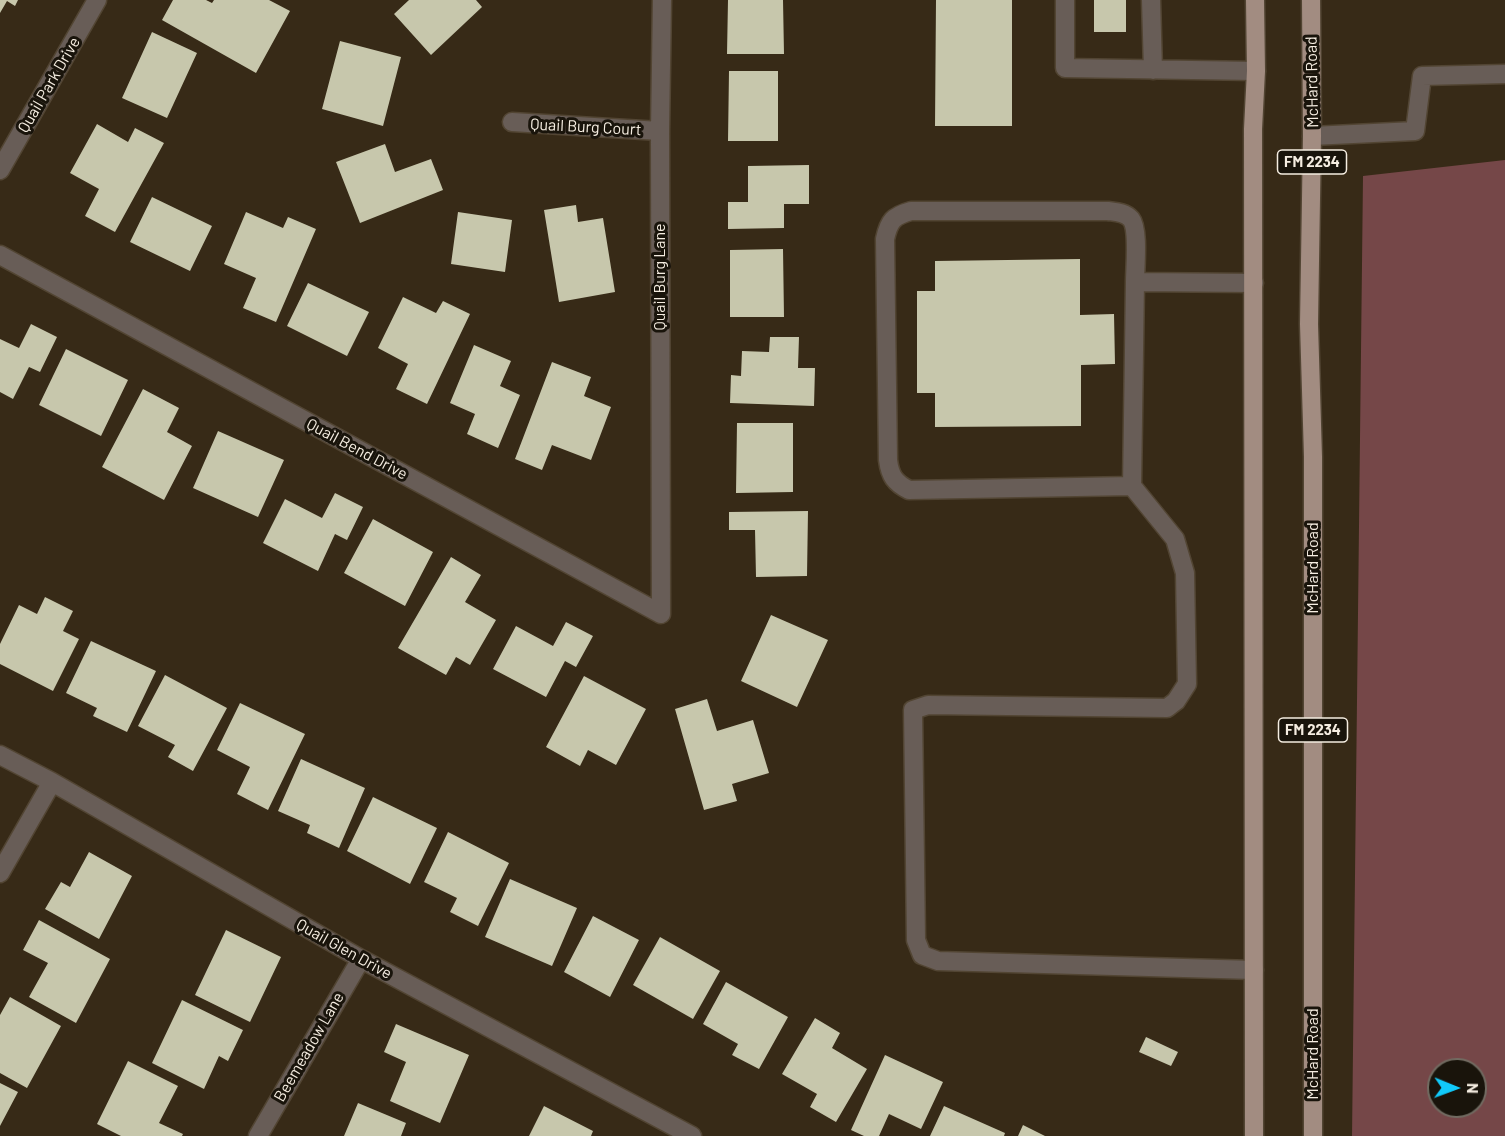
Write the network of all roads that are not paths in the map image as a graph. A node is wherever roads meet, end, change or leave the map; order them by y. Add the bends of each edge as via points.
1 (97, 0) edge
2 (662, 0) edge
3 (1065, 0) edge
4 (1151, 0) edge
5 (1255, 0) edge
6 (1311, 0) edge
7 (1153, 70) junction
8 (1256, 71) junction
9 (1505, 74) edge
10 (512, 122) dead end
11 (660, 131) junction
12 (1312, 136) junction
13 (0, 170) edge
14 (0, 255) edge
15 (1136, 282) junction
16 (1254, 283) junction
17 (1132, 486) junction
18 (661, 555) joint
19 (0, 755) edge
20 (52, 782) junction
21 (0, 873) edge
22 (361, 959) junction
23 (1254, 970) junction
24 (684, 1134) edge
25 (258, 1136) edge
26 (1254, 1136) edge
27 (1313, 1136) edge

1 - 13 street, Quail Park Drive
2 - 11 street, Quail Burg Lane
3 - 7 street via 1065,68
4 - 7 street
5 - 8 main road, FM 2234
6 - 12 main road, McHard Road / FM 2234
7 - 8 street
8 - 16 main road, FM 2234
9 - 12 street via 1422,76 1415,131
10 - 11 street, Quail Burg Court
11 - 18 street, Quail Burg Lane
12 - 27 main road, McHard Road / FM 2234 via 1309,324 1313,458
14 - 18 street, Quail Bend Drive via 661,614
15 - 16 street
15 - 17 street
15 - 17 street via 1135,229 1131,219 1122,213 911,211 899,214 888,225 885,239 888,460 897,484 909,490
16 - 23 main road, FM 2234
17 - 23 street via 1175,539 1185,573 1187,684 1167,708 928,705 913,710 916,940 922,955 938,962
19 - 20 street, Quail Glen Drive
20 - 21 street
20 - 22 street, Quail Glen Drive
22 - 24 street, Quail Glen Drive
22 - 25 street, Beemeadow Lane
23 - 26 main road, FM 2234

